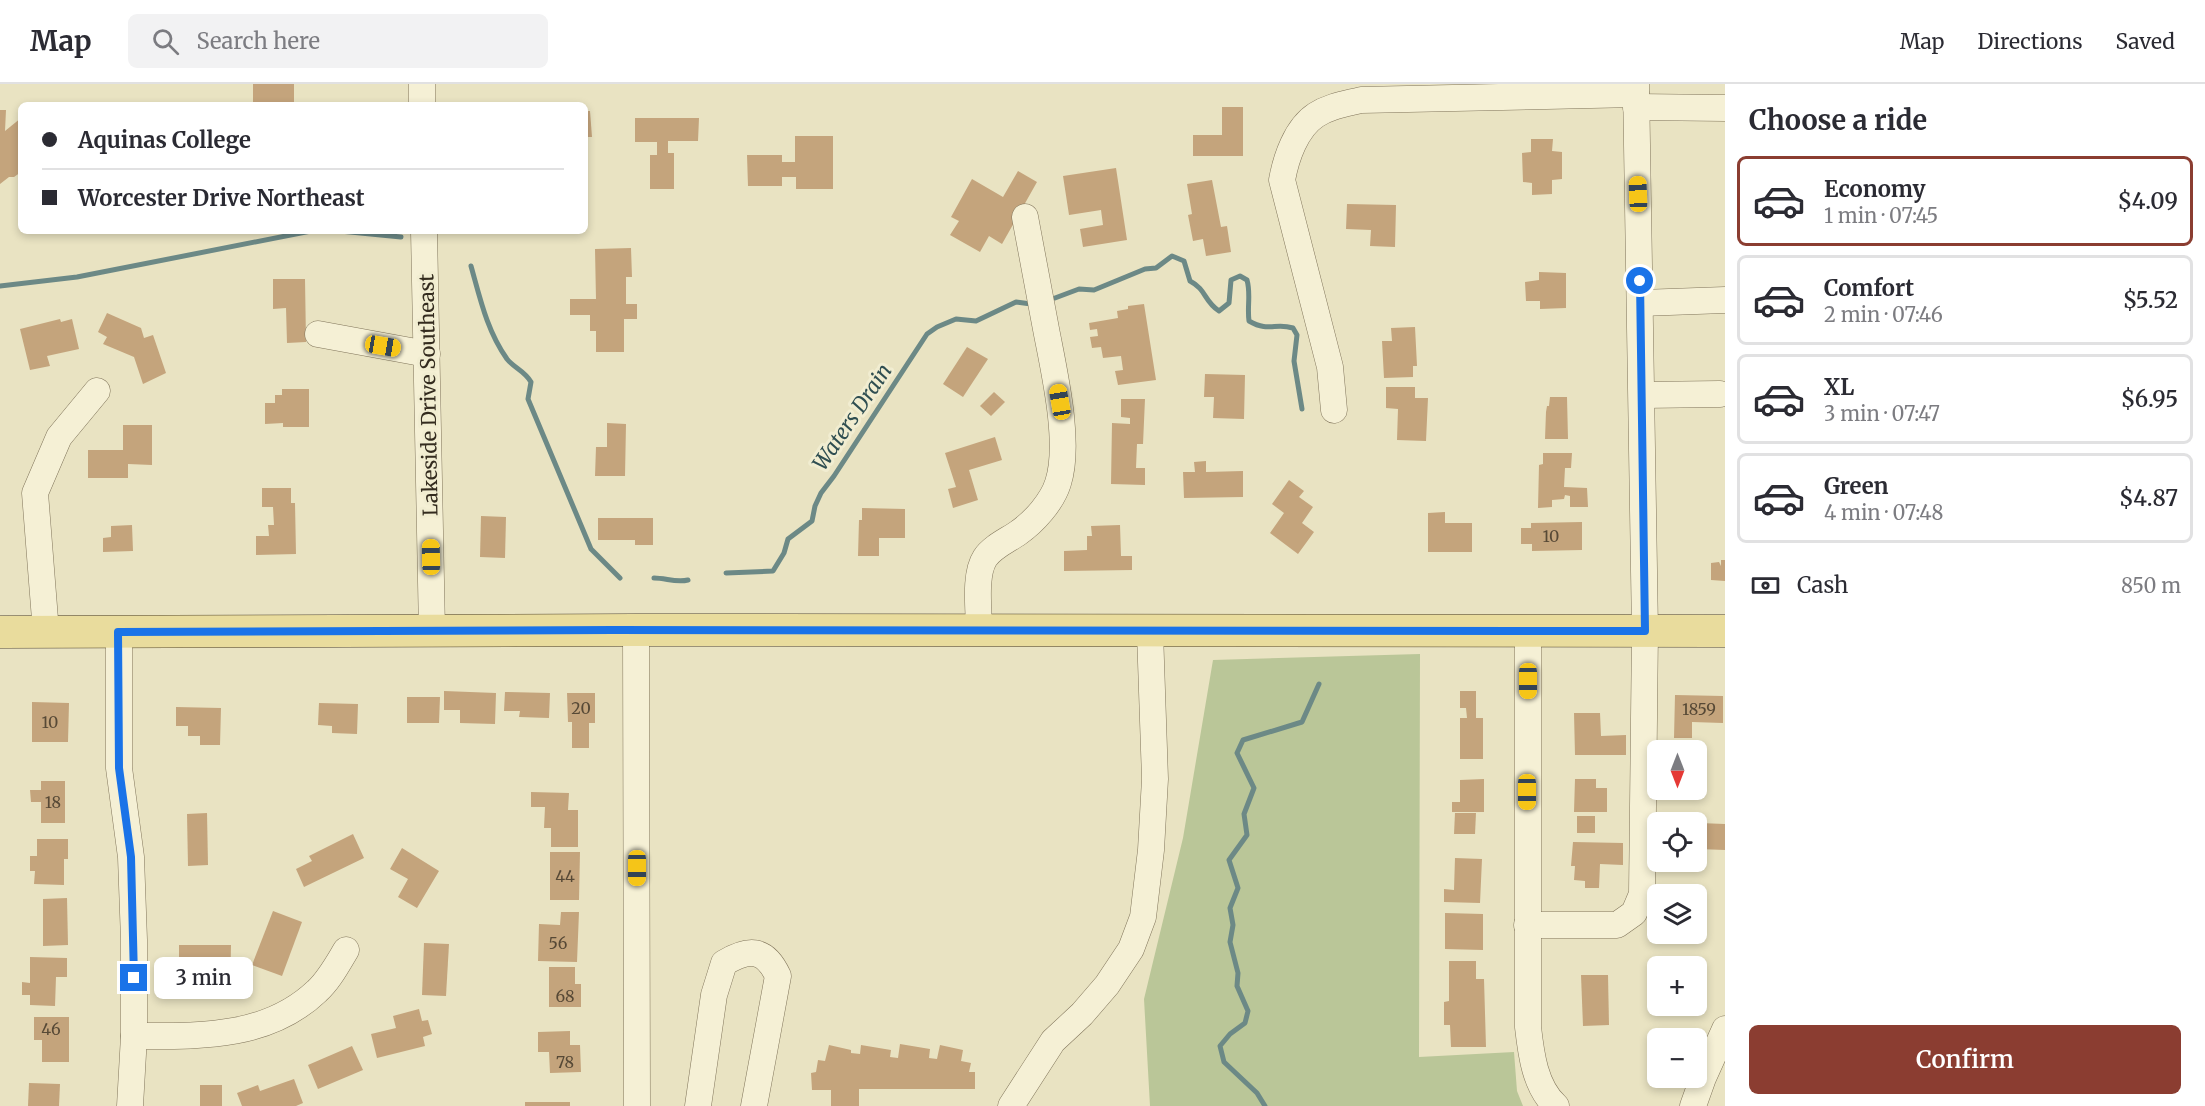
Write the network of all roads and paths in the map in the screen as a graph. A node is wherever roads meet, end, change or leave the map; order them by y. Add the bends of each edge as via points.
1 (422, 84) edge
2 (1636, 95) edge
3 (422, 102) edge
4 (1725, 108) edge
5 (1024, 217) dead end
6 (424, 234) edge
7 (1725, 300) edge
8 (1641, 303) junction
9 (318, 334) dead end
10 (427, 354) junction
11 (97, 392) dead end
12 (1720, 394) dead end
13 (1642, 395) junction
14 (1334, 410) dead end
15 (636, 630) junction
16 (979, 630) junction
17 (432, 631) junction
18 (1645, 631) junction
19 (1725, 631) edge
20 (0, 632) edge
21 (46, 632) junction
22 (118, 632) junction
23 (1150, 632) junction
24 (1528, 632) junction
25 (1527, 925) junction
26 (346, 950) dead end
27 (1725, 1029) edge
28 (134, 1036) junction
29 (130, 1106) edge
30 (637, 1106) edge
31 (698, 1106) edge
32 (754, 1106) edge
33 (1011, 1106) edge
34 (1556, 1106) edge
35 (1693, 1106) edge

1 - 3 street
2 - 4 street
2 - 8 street
2 - 14 street via 1361,100 1314,116 1286,158 1282,180 1330,368
5 - 16 street via 1060,402 1062,461 1057,485 1042,511 985,558 978,590
6 - 10 street, Lakeside Drive Southeast
7 - 8 street
8 - 13 street
9 - 10 street
10 - 17 street, Lakeside Drive Southeast
11 - 21 street via 59,436 34,493
12 - 13 street
13 - 18 street
15 - 16 main road
15 - 17 main road
15 - 30 street
16 - 23 main road
17 - 22 main road
18 - 19 main road
18 - 24 main road
18 - 25 street via 1642,894 1634,913 1617,925
20 - 21 main road
21 - 22 main road
22 - 28 street via 119,768 131,857
23 - 24 main road
23 - 33 street via 1155,779 1143,917 1131,950 1107,985 1053,1041
24 - 25 street
25 - 34 street via 1531,1051 1543,1089
26 - 28 street via 317,991 290,1011 262,1024 202,1036
27 - 35 street
28 - 29 street
31 - 32 street via 714,994 724,963 738,954 759,953 771,961 778,976

